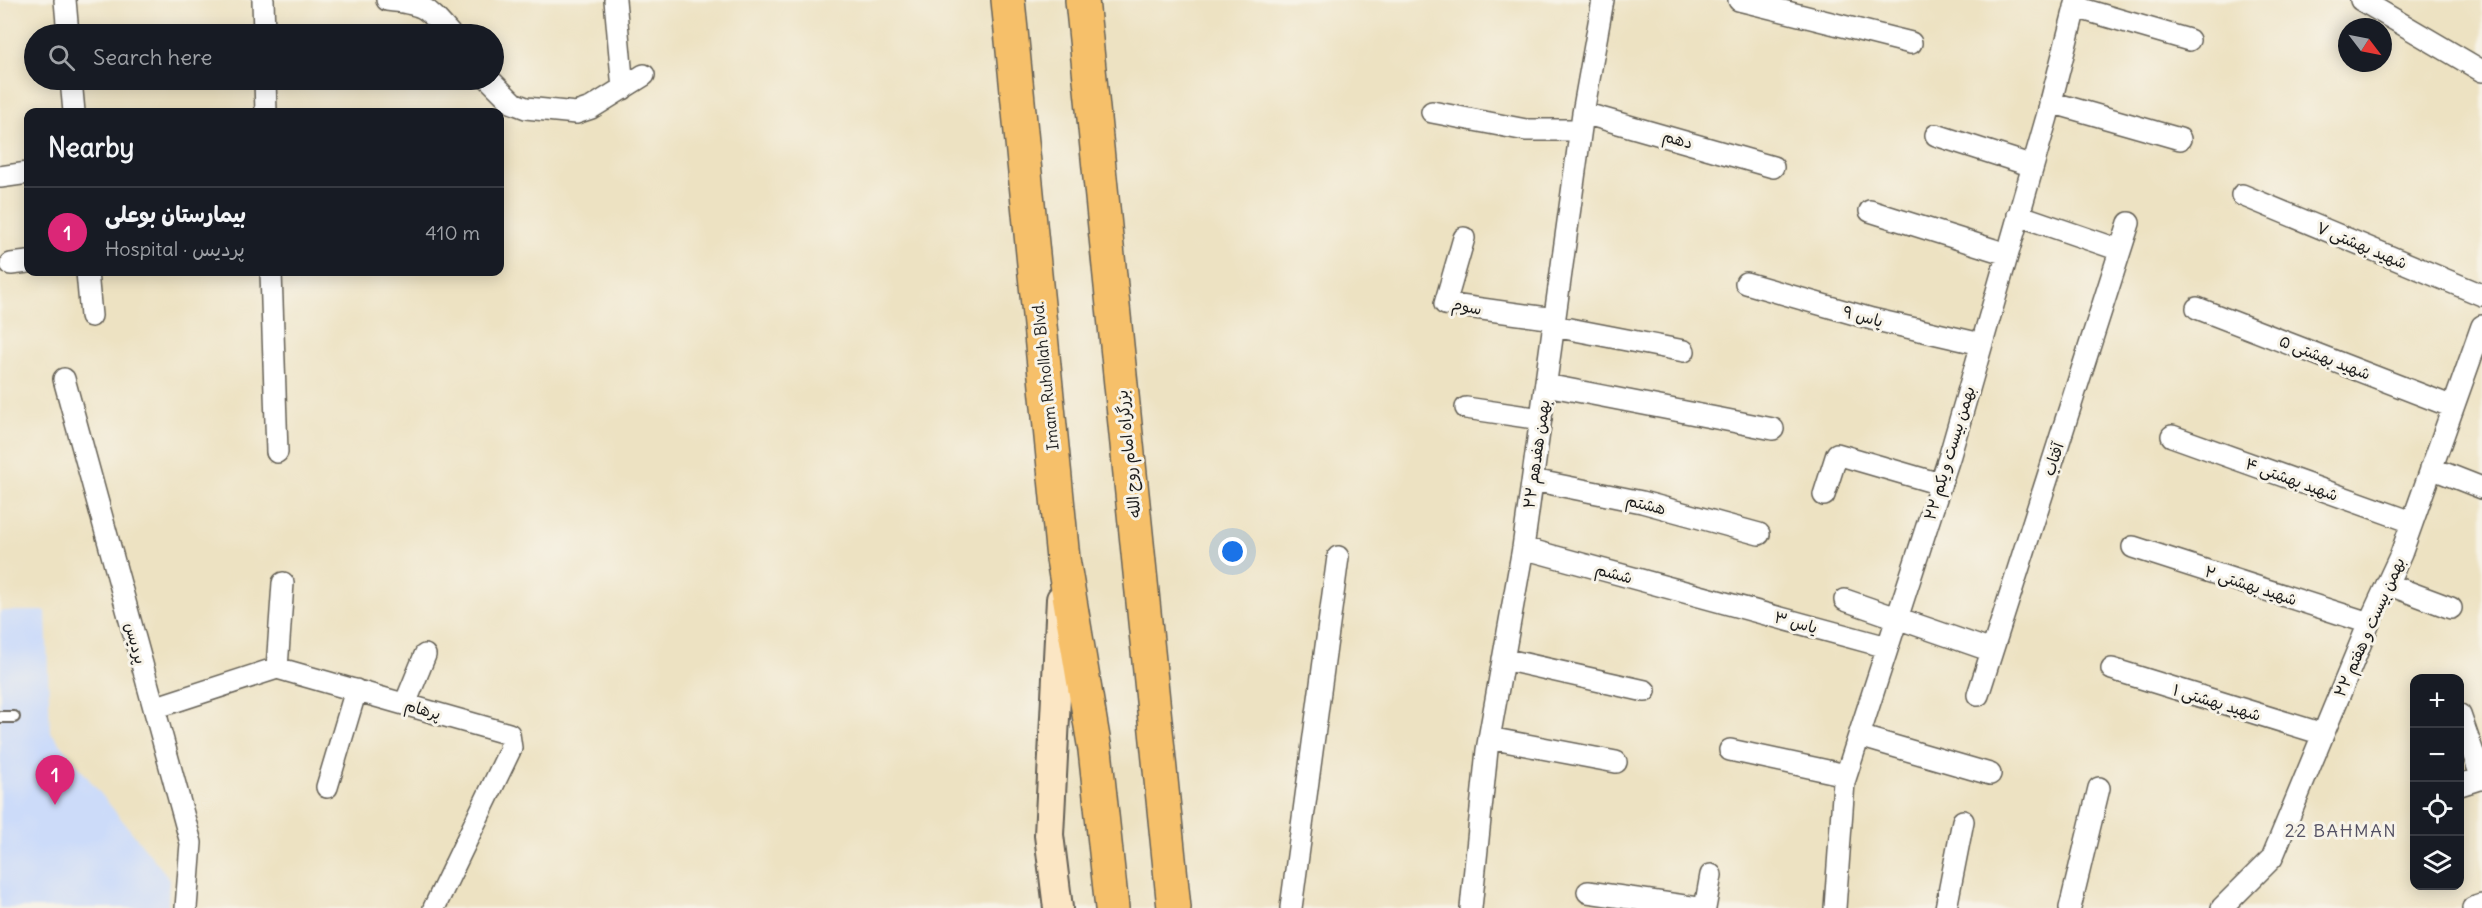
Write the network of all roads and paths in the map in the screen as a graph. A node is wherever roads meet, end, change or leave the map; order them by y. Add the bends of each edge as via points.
1 (65, 0) edge
2 (262, 0) edge
3 (387, 0) edge
4 (615, 0) edge
5 (1008, 0) edge
6 (1082, 0) edge
7 (1603, 0) edge
8 (1740, 0) edge
9 (2364, 2) edge
10 (2076, 3) edge
11 (67, 24) edge
12 (263, 24) edge
13 (441, 24) edge
14 (2189, 40) dead end
15 (1911, 43) dead end
16 (2482, 71) edge
17 (644, 75) dead end
18 (623, 89) junction
19 (72, 90) edge
20 (265, 90) edge
21 (499, 90) edge
22 (2050, 102) junction
23 (74, 108) edge
24 (266, 108) edge
25 (1432, 112) dead end
26 (1582, 121) junction
27 (1936, 135) dead end
28 (2180, 139) dead end
29 (2033, 166) junction
30 (1773, 167) dead end
31 (24, 174) edge
32 (0, 177) edge
33 (2242, 195) dead end
34 (1870, 210) dead end
35 (2018, 215) junction
36 (2129, 223) dead end
37 (1464, 237) dead end
38 (2120, 250) junction
39 (2007, 254) junction
40 (87, 276) edge
41 (271, 276) edge
42 (1746, 283) dead end
43 (2482, 295) edge
44 (2197, 308) dead end
45 (91, 316) dead end
46 (1554, 322) junction
47 (2482, 326) edge
48 (1981, 344) junction
49 (1684, 351) dead end
50 (64, 379) dead end
51 (1546, 385) junction
52 (2453, 407) junction
53 (1466, 408) dead end
54 (1541, 419) junction
55 (1773, 429) dead end
56 (2172, 436) dead end
57 (277, 452) dead end
58 (2432, 468) junction
59 (1533, 480) junction
60 (1940, 484) junction
61 (2482, 488) edge
62 (1824, 495) dead end
63 (2412, 522) junction
64 (1759, 534) dead end
65 (2133, 547) dead end
66 (1523, 548) junction
67 (1338, 557) dead end
68 (1063, 559) junction
69 (283, 583) dead end
70 (2387, 584) junction
71 (1705, 597) joint
72 (1845, 600) dead end
73 (2451, 608) dead end
74 (1897, 617) junction
75 (2369, 623) junction
76 (1887, 647) junction
77 (1992, 651) junction
78 (425, 655) dead end
79 (1503, 659) junction
80 (277, 668) junction
81 (2112, 669) dead end
82 (356, 690) junction
83 (1645, 691) dead end
84 (1978, 694) dead end
85 (405, 704) junction
86 (154, 708) junction
87 (0, 717) edge
88 (14, 717) dead end
89 (2464, 727) edge
90 (1859, 735) junction
91 (2323, 735) junction
92 (1489, 738) junction
93 (1730, 750) dead end
94 (1616, 762) dead end
95 (1990, 774) dead end
96 (1846, 775) junction
97 (2482, 778) edge
98 (2464, 784) edge
99 (327, 788) dead end
100 (2099, 788) dead end
101 (1963, 821) dead end
102 (1711, 874) dead end
103 (1588, 892) dead end
104 (2482, 904) edge
105 (442, 907) edge
106 (186, 908) edge
107 (1058, 908) edge
108 (1112, 908) edge
109 (1174, 908) edge
110 (1290, 908) edge
111 (1471, 908) edge
112 (1698, 908) edge
113 (1705, 908) edge
114 (1835, 908) edge
115 (1946, 908) edge
116 (2070, 908) edge
117 (2222, 908) edge
118 (2473, 908) edge

1 - 11 street
2 - 12 street
3 - 13 street via 428,9
4 - 18 street
5 - 68 highway, Imam Ruhollah Blvd.
6 - 109 highway, بزرگراه امام روح الله
7 - 26 street, ۲۲ بهمن هفدهم
8 - 15 street
9 - 16 street
10 - 14 street
10 - 22 street, ۲۲ بهمن بیست و یکم
17 - 18 street
18 - 21 street via 576,113 526,108 513,103
19 - 23 street
20 - 24 street
22 - 28 street
22 - 29 street, ۲۲ بهمن بیست و یکم
25 - 26 street, دهم via 1526,130
26 - 30 street, دهم
26 - 46 street, ۲۲ بهمن هفدهم
27 - 29 street
29 - 35 street, ۲۲ بهمن بیست و یکم
31 - 32 street
33 - 43 street, شهید بهشتی ۷
34 - 39 street
35 - 38 street
35 - 39 street, ۲۲ بهمن بیست و یکم
36 - 38 street, آفتاب
37 - 46 street, سوم via 1445,304
38 - 77 street, آفتاب
39 - 48 street, ۲۲ بهمن بیست و یکم
40 - 45 street
41 - 57 street
42 - 48 street, یاس ۹ via 1872,319
44 - 52 street, شهید بهشتی ۵
46 - 49 street
46 - 51 street, ۲۲ بهمن هفدهم
47 - 52 street, ۲۲ بهمن بیست و هفتم
48 - 60 street, ۲۲ بهمن بیست و یکم
50 - 86 street, پردیس
51 - 54 street, ۲۲ بهمن هفدهم
51 - 55 street
52 - 58 street, ۲۲ بهمن بیست و هفتم
53 - 54 street
54 - 59 street, ۲۲ بهمن هفدهم
56 - 63 street, شهید بهشتی ۴
58 - 61 street
58 - 63 street, ۲۲ بهمن بیست و هفتم
59 - 64 street, هشتم via 1642,502
59 - 66 street, ۲۲ بهمن هفدهم
60 - 62 street via 1837,454
60 - 74 street, ۲۲ بهمن بیست و یکم
63 - 70 street, ۲۲ بهمن بیست و هفتم
65 - 75 street, شهید بهشتی ۲
66 - 71 street, ششم
66 - 79 street, ۲۲ بهمن هفدهم
67 - 110 street
68 - 107 main road via 1049,835
68 - 108 highway, Imam Ruhollah Blvd. via 1095,750
69 - 80 street
70 - 73 street
70 - 75 street, ۲۲ بهمن بیست و هفتم
71 - 76 street, یاس ۳
72 - 74 street
74 - 76 street, ۲۲ بهمن بیست و یکم
74 - 77 street
75 - 91 street, ۲۲ بهمن بیست و هفتم
76 - 90 street, ۲۲ بهمن بیست و یکم
77 - 84 street, آفتاب
78 - 85 street
79 - 83 street
79 - 92 street, ۲۲ بهمن هفدهم
80 - 82 street, پرهام
80 - 86 street
81 - 91 street, شهید بهشتی ۱
82 - 85 street, پرهام
82 - 99 street
85 - 105 street, پرهام via 509,734 511,748
86 - 106 street, پردیس via 191,843
87 - 88 lane
89 - 97 street
90 - 95 street
90 - 96 street, ۲۲ بهمن بیست و یکم
91 - 117 street, ۲۲ بهمن بیست و هفتم via 2272,858
92 - 94 street
92 - 111 street, ۲۲ بهمن هفدهم
93 - 96 street
96 - 114 street, ۲۲ بهمن بیست و یکم
97 - 98 street
100 - 116 street
101 - 115 street
102 - 113 street
103 - 112 street
104 - 118 street

